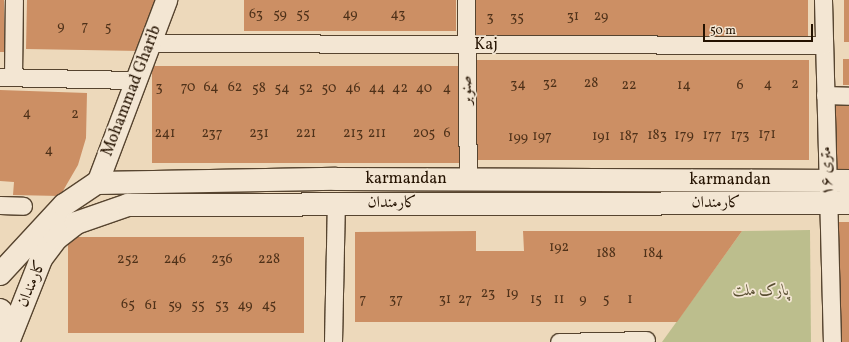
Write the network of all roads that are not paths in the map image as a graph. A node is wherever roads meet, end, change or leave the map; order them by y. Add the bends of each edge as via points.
1 (14, 0) edge
2 (166, 0) edge
3 (466, 0) edge
4 (823, 0) edge
5 (149, 44) junction
6 (466, 45) junction
7 (824, 45) junction
8 (7, 77) edge
9 (135, 80) junction
10 (825, 96) junction
11 (849, 96) edge
12 (336, 179) junction
13 (468, 179) junction
14 (828, 181) junction
15 (849, 181) edge
16 (97, 183) junction
17 (336, 203) junction
18 (839, 203) edge
19 (0, 205) edge
20 (23, 206) dead end
21 (0, 274) edge
22 (0, 309) edge
23 (646, 340) dead end
24 (9, 341) edge
25 (333, 342) edge
26 (559, 342) edge
27 (832, 342) edge

1 - 8 street
2 - 5 street, Mohammad Gharib
3 - 6 street, صنوبر
4 - 7 street, ۱۶ متری
5 - 6 street, Kaj
5 - 9 street, Mohammad Gharib
6 - 7 street, Kaj
6 - 13 street, صنوبر
7 - 10 street, ۱۶ متری
8 - 9 street
9 - 16 street, Mohammad Gharib
10 - 11 street
10 - 14 street, ۱۶ متری
12 - 13 main road, karmandan
12 - 16 main road, karmandan
12 - 17 main road
13 - 14 main road, karmandan
14 - 15 main road, karmandan
14 - 18 street, ۱۶ متری
16 - 21 main road via 64,205
17 - 18 main road, کارمندان
17 - 24 main road, کارمندان via 128,205 76,223 41,259
17 - 25 street
18 - 27 street, ۱۶ متری
19 - 20 street
22 - 24 street via 5,316
23 - 26 street

